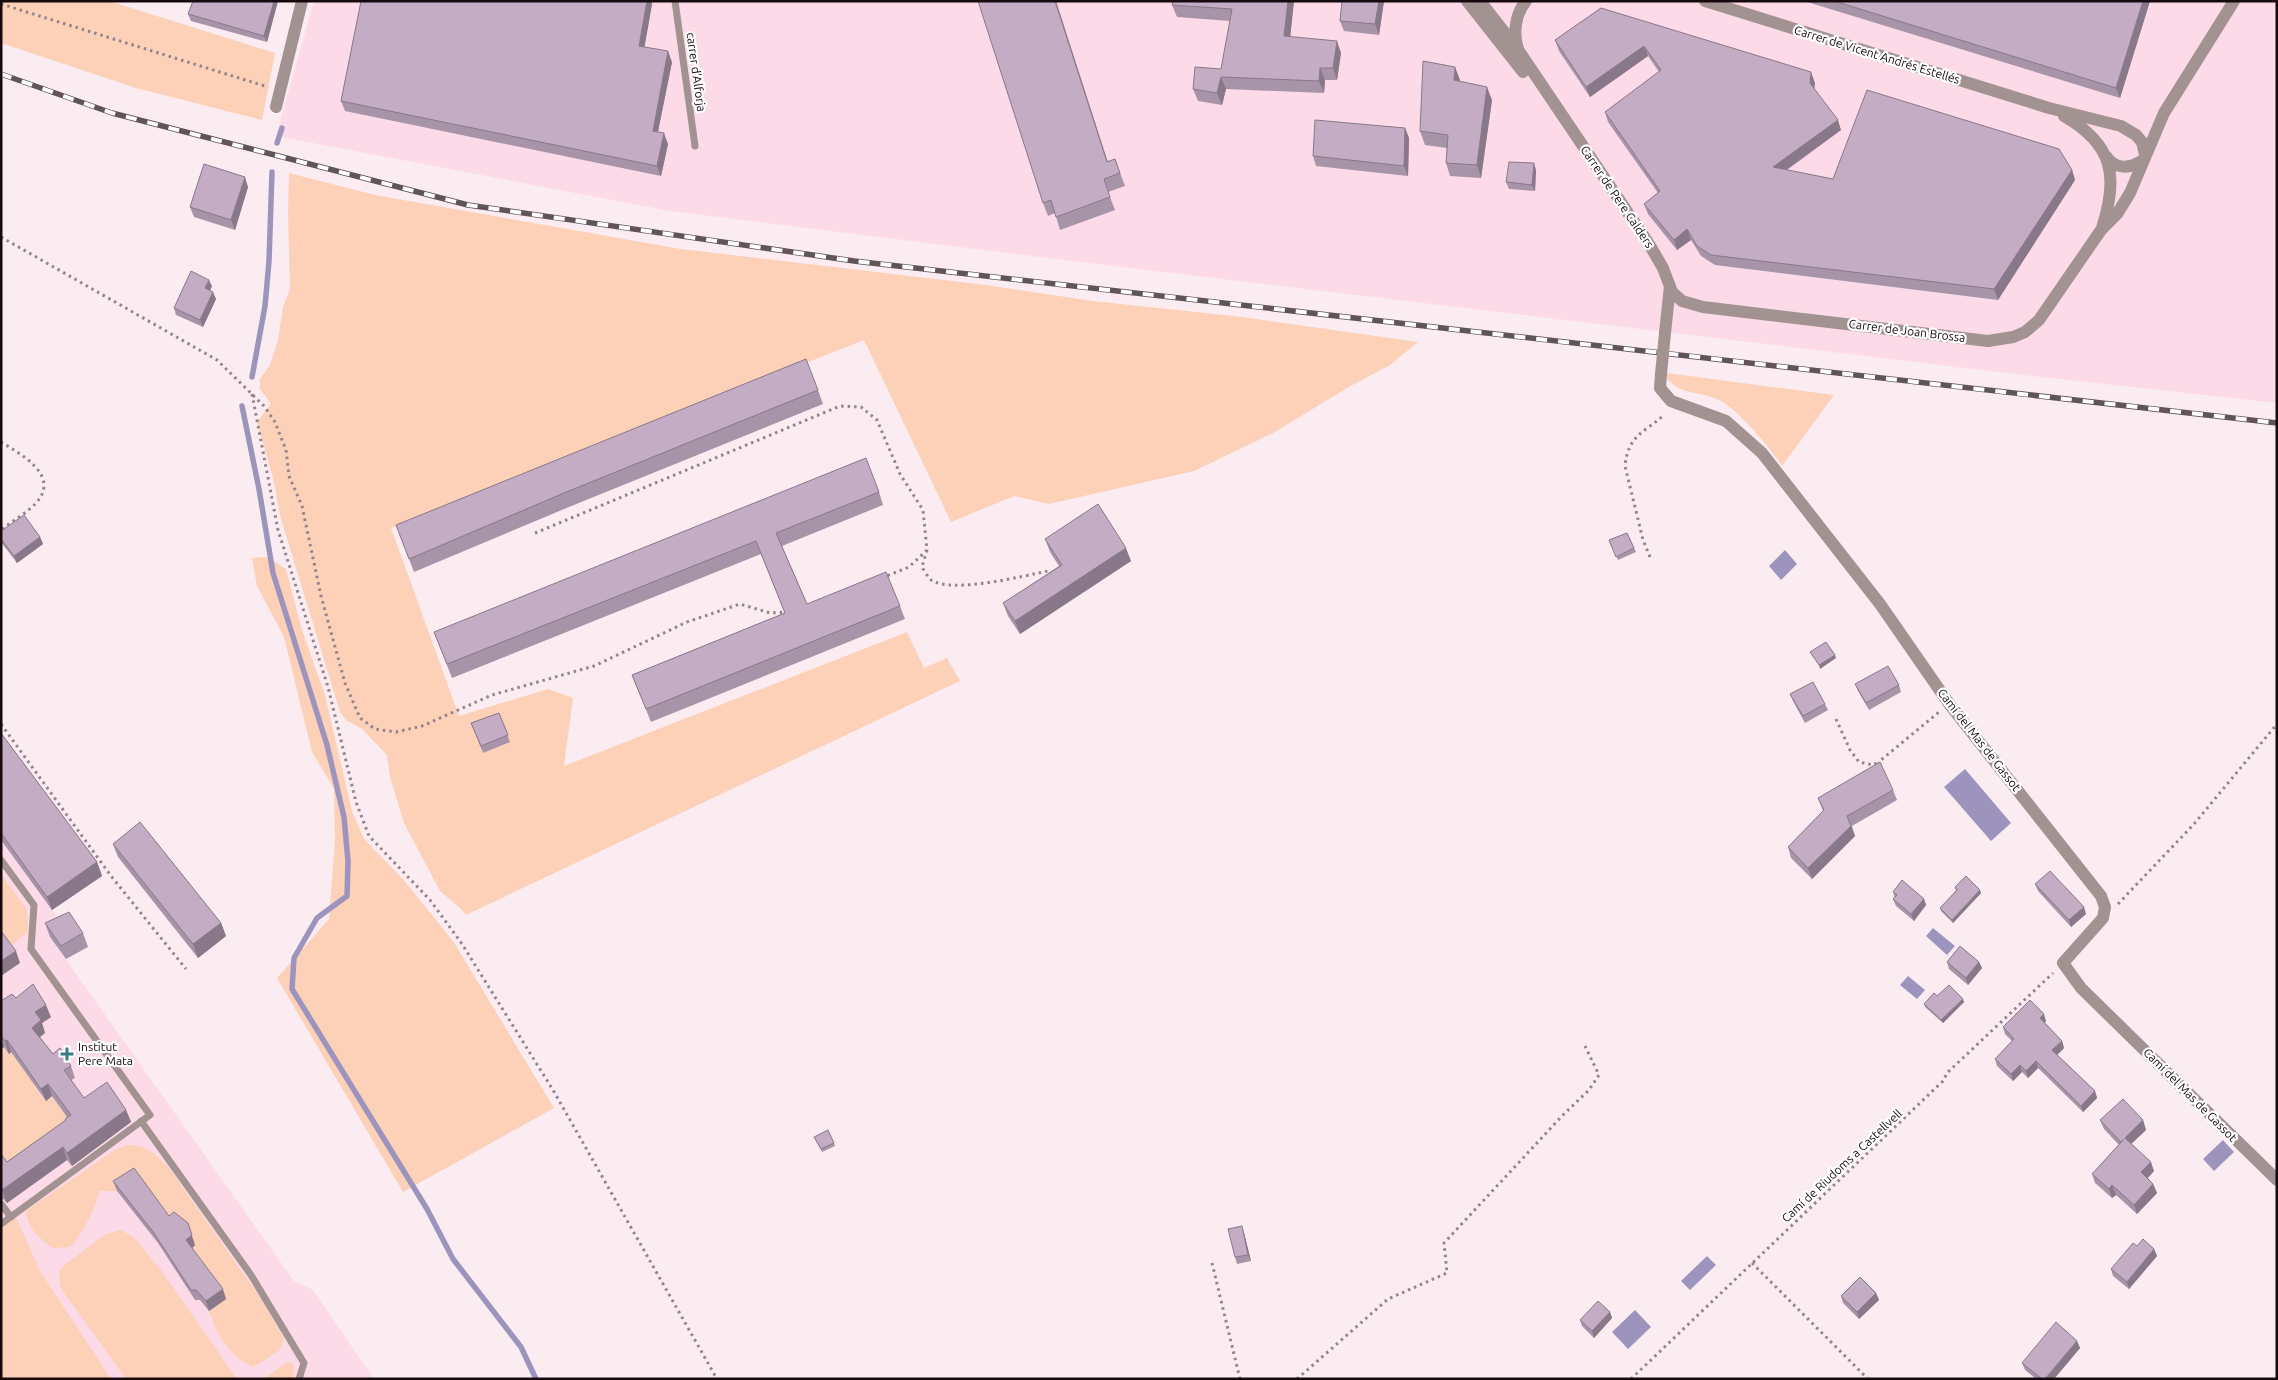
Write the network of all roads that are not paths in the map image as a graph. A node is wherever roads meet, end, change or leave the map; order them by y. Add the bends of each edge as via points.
1 (302, 1) edge
2 (675, 1) edge
3 (1467, 1) edge
4 (1480, 1) edge
5 (1526, 1) edge
6 (1705, 1) edge
7 (2234, 1) edge
8 (1519, 52) junction
9 (276, 107) dead end
10 (2049, 108) junction
11 (1558, 112) junction
12 (695, 146) dead end
13 (2104, 155) junction
14 (2144, 158) junction
15 (2101, 230) junction
16 (1670, 286) junction
17 (1, 860) edge
18 (141, 1121) junction
19 (2277, 1180) edge
20 (1, 1204) edge
21 (11, 1217) junction
22 (1, 1224) edge
23 (299, 1379) edge

1 - 9 street
2 - 12 lane, carrer d'Alforja
3 - 11 street, Carrer de Pere Calders
4 - 8 street, Carrer de Pere Calders
5 - 8 street, Carrer de Pere Calders via 1516,22 1515,41
6 - 10 street, Carrer de Vicent Andrés Estellés
7 - 14 street via 2164,112
8 - 11 street, Carrer de Pere Calders
10 - 13 street, Carrer de Vicent Andrés Estellés via 2089,132
10 - 14 street, Carrer de Vicent Andrés Estellés via 2131,131 2142,142
11 - 16 street, Carrer de Pere Calders via 1650,244
13 - 14 street, Carrer de Vicent Andrés Estellés via 2115,166 2125,167
13 - 15 street via 2111,191
14 - 15 street via 2123,206
15 - 16 street, Carrer de Joan Brossa via 2039,320 2025,332 1996,340 1703,307 1682,301
16 - 19 street, Camí del Mas de Gassot, bridge via 1660,388 1671,401 1726,421 1762,453 1880,604 1950,705 2101,896 2105,906 2102,918 2063,964 2081,988
17 - 18 lane via 34,905 31,949 150,1115
18 - 21 lane
18 - 23 lane via 251,1274 304,1363
20 - 21 lane
21 - 22 lane

